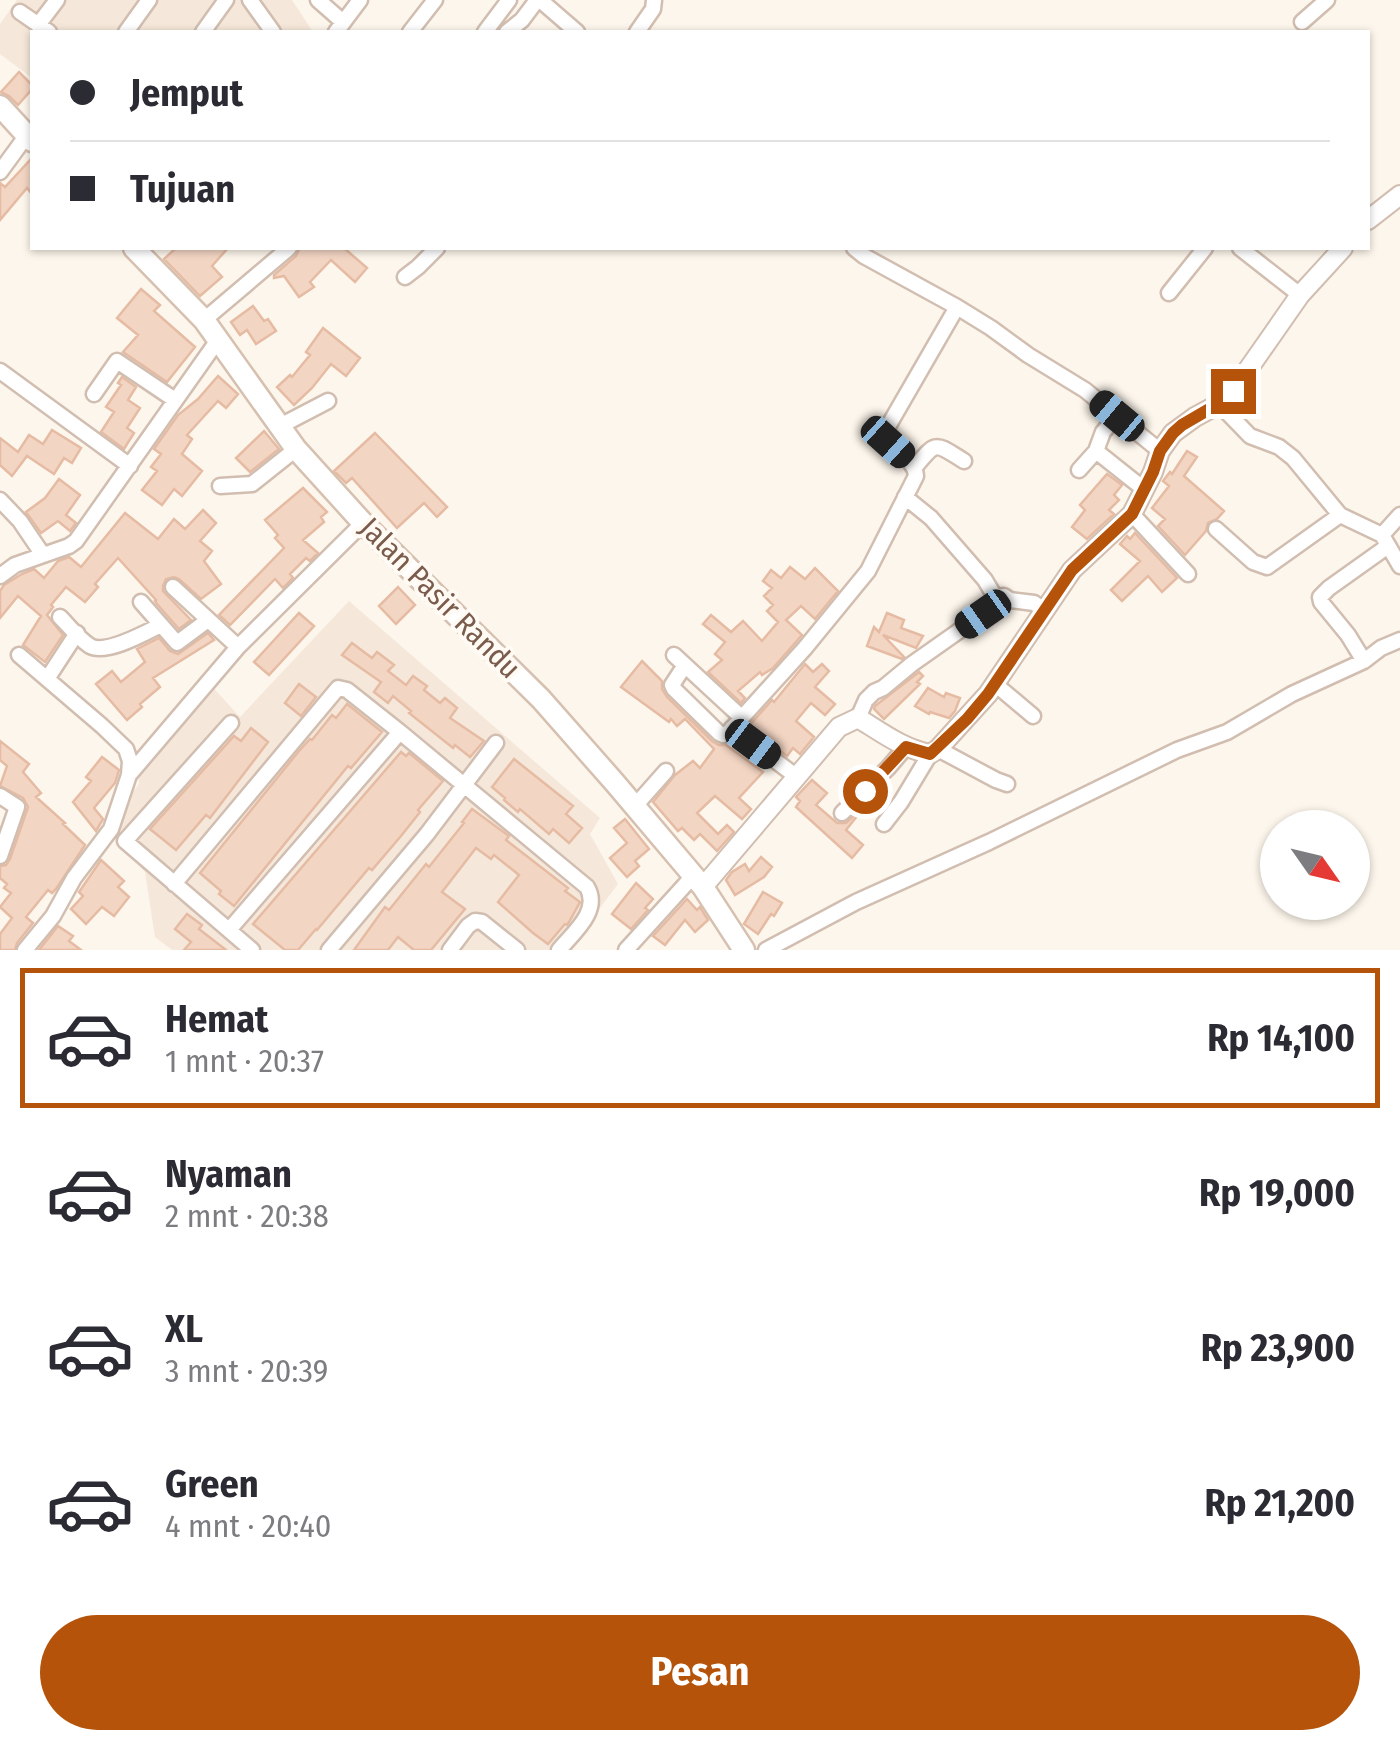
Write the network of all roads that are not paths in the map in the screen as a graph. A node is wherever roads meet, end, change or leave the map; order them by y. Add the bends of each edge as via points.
1 (57, 0) edge
2 (149, 0) edge
3 (226, 0) edge
4 (250, 0) edge
5 (318, 0) edge
6 (360, 0) edge
7 (435, 0) edge
8 (509, 0) edge
9 (538, 0) edge
10 (654, 0) edge
11 (1327, 0) edge
12 (20, 12) dead end
13 (1302, 22) dead end
14 (340, 27) edge
15 (44, 29) edge
16 (127, 30) edge
17 (204, 30) edge
18 (271, 30) edge
19 (412, 30) edge
20 (486, 30) edge
21 (509, 30) edge
22 (575, 30) edge
23 (639, 30) edge
24 (0, 106) edge
25 (30, 138) edge
26 (0, 172) edge
27 (1400, 195) edge
28 (1371, 217) edge
29 (136, 250) edge
30 (287, 250) edge
31 (435, 250) edge
32 (856, 250) edge
33 (1202, 250) edge
34 (1242, 250) edge
35 (1340, 250) edge
36 (404, 277) dead end
37 (1168, 293) dead end
38 (1300, 296) junction
39 (958, 307) junction
40 (204, 320) junction
41 (218, 340) junction
42 (0, 371) edge
43 (94, 394) dead end
44 (175, 400) junction
45 (328, 401) dead end
46 (1218, 404) junction
47 (1117, 416) junction
48 (280, 426) junction
49 (296, 449) junction
50 (1096, 451) junction
51 (1160, 451) junction
52 (964, 461) dead end
53 (130, 466) junction
54 (915, 466) junction
55 (1080, 470) dead end
56 (220, 486) dead end
57 (1145, 490) junction
58 (905, 497) junction
59 (0, 500) edge
60 (1132, 514) junction
61 (1340, 515) junction
62 (1400, 515) edge
63 (363, 522) junction
64 (1216, 529) dead end
65 (1385, 540) junction
66 (43, 555) junction
67 (1400, 566) edge
68 (1188, 574) dead end
69 (0, 576) edge
70 (172, 587) dead end
71 (141, 602) dead end
72 (1044, 610) junction
73 (983, 614) dead end
74 (60, 617) dead end
75 (208, 620) junction
76 (161, 625) junction
77 (77, 633) junction
78 (1400, 640) edge
79 (238, 647) junction
80 (19, 655) dead end
81 (1364, 660) junction
82 (47, 679) junction
83 (996, 684) junction
84 (1033, 716) dead end
85 (858, 718) junction
86 (736, 722) junction
87 (231, 723) dead end
88 (400, 732) junction
89 (496, 743) dead end
90 (906, 747) junction
91 (934, 751) junction
92 (666, 770) dead end
93 (129, 774) junction
94 (796, 777) junction
95 (1007, 784) dead end
96 (466, 785) junction
97 (0, 796) edge
98 (634, 806) junction
99 (842, 814) dead end
100 (884, 824) dead end
101 (0, 856) edge
102 (699, 881) junction
103 (174, 884) junction
104 (229, 930) junction
105 (25, 950) edge
106 (252, 950) edge
107 (329, 950) edge
108 (450, 950) edge
109 (517, 950) edge
110 (559, 950) edge
111 (626, 950) edge
112 (744, 950) edge
113 (766, 950) edge

1 - 15 street
2 - 16 street
3 - 17 street
4 - 18 street
5 - 14 street
6 - 14 street
7 - 19 street
8 - 20 street
9 - 21 street
9 - 22 street
10 - 23 street
11 - 13 street
12 - 15 street
24 - 25 main road
25 - 26 street
27 - 28 street
29 - 40 main road, Jalan Pasir Randu
30 - 40 street
31 - 36 street
32 - 39 street
33 - 37 street
34 - 38 street
35 - 38 street
38 - 46 street
39 - 47 street
39 - 54 street via 884,436
40 - 41 main road, Jalan Pasir Randu
41 - 44 street
41 - 48 main road, Jalan Pasir Randu
42 - 53 street
43 - 44 street via 117,361
44 - 53 street
45 - 48 street
46 - 51 street via 1182,425
46 - 61 street via 1250,436 1293,458
47 - 50 street
47 - 51 street
48 - 49 main road, Jalan Pasir Randu
49 - 56 street via 252,484
49 - 63 main road, Jalan Pasir Randu
50 - 55 street
50 - 57 street
51 - 57 street
52 - 54 street via 935,446
53 - 66 street via 76,541
54 - 58 street
57 - 60 street
58 - 72 street via 931,518 995,596
58 - 86 street via 868,570
59 - 66 street
60 - 68 street
60 - 72 street via 1072,570
61 - 64 street via 1267,567
61 - 65 street
62 - 65 street
63 - 79 street
63 - 98 main road, Jalan Pasir Randu via 541,699
65 - 67 street
65 - 81 street via 1320,597
66 - 69 street
70 - 75 street
71 - 76 street
72 - 83 street
73 - 85 street via 874,692
74 - 77 street
75 - 76 street via 177,643
75 - 79 street
76 - 77 street via 101,649
77 - 82 street
78 - 81 street
79 - 93 street
80 - 82 street
81 - 113 street via 1227,732 1177,750
82 - 93 street via 126,750
83 - 84 street
83 - 91 street
85 - 90 street
85 - 94 street via 840,727
86 - 86 street via 680,660 674,690 719,733
86 - 94 street
87 - 103 street via 125,841
88 - 96 street
88 - 103 street via 347,690 335,690
88 - 104 street
89 - 96 street
90 - 91 street
90 - 99 street
91 - 95 street
91 - 100 street
92 - 98 street
93 - 105 street via 111,829
94 - 102 street
96 - 107 street
96 - 110 street via 592,895 589,913
97 - 101 street via 17,807
98 - 102 main road, Jalan Pasir Randu
102 - 111 street
102 - 112 main road, Jalan Pasir Randu
103 - 104 street
104 - 106 street
108 - 109 street via 475,921

